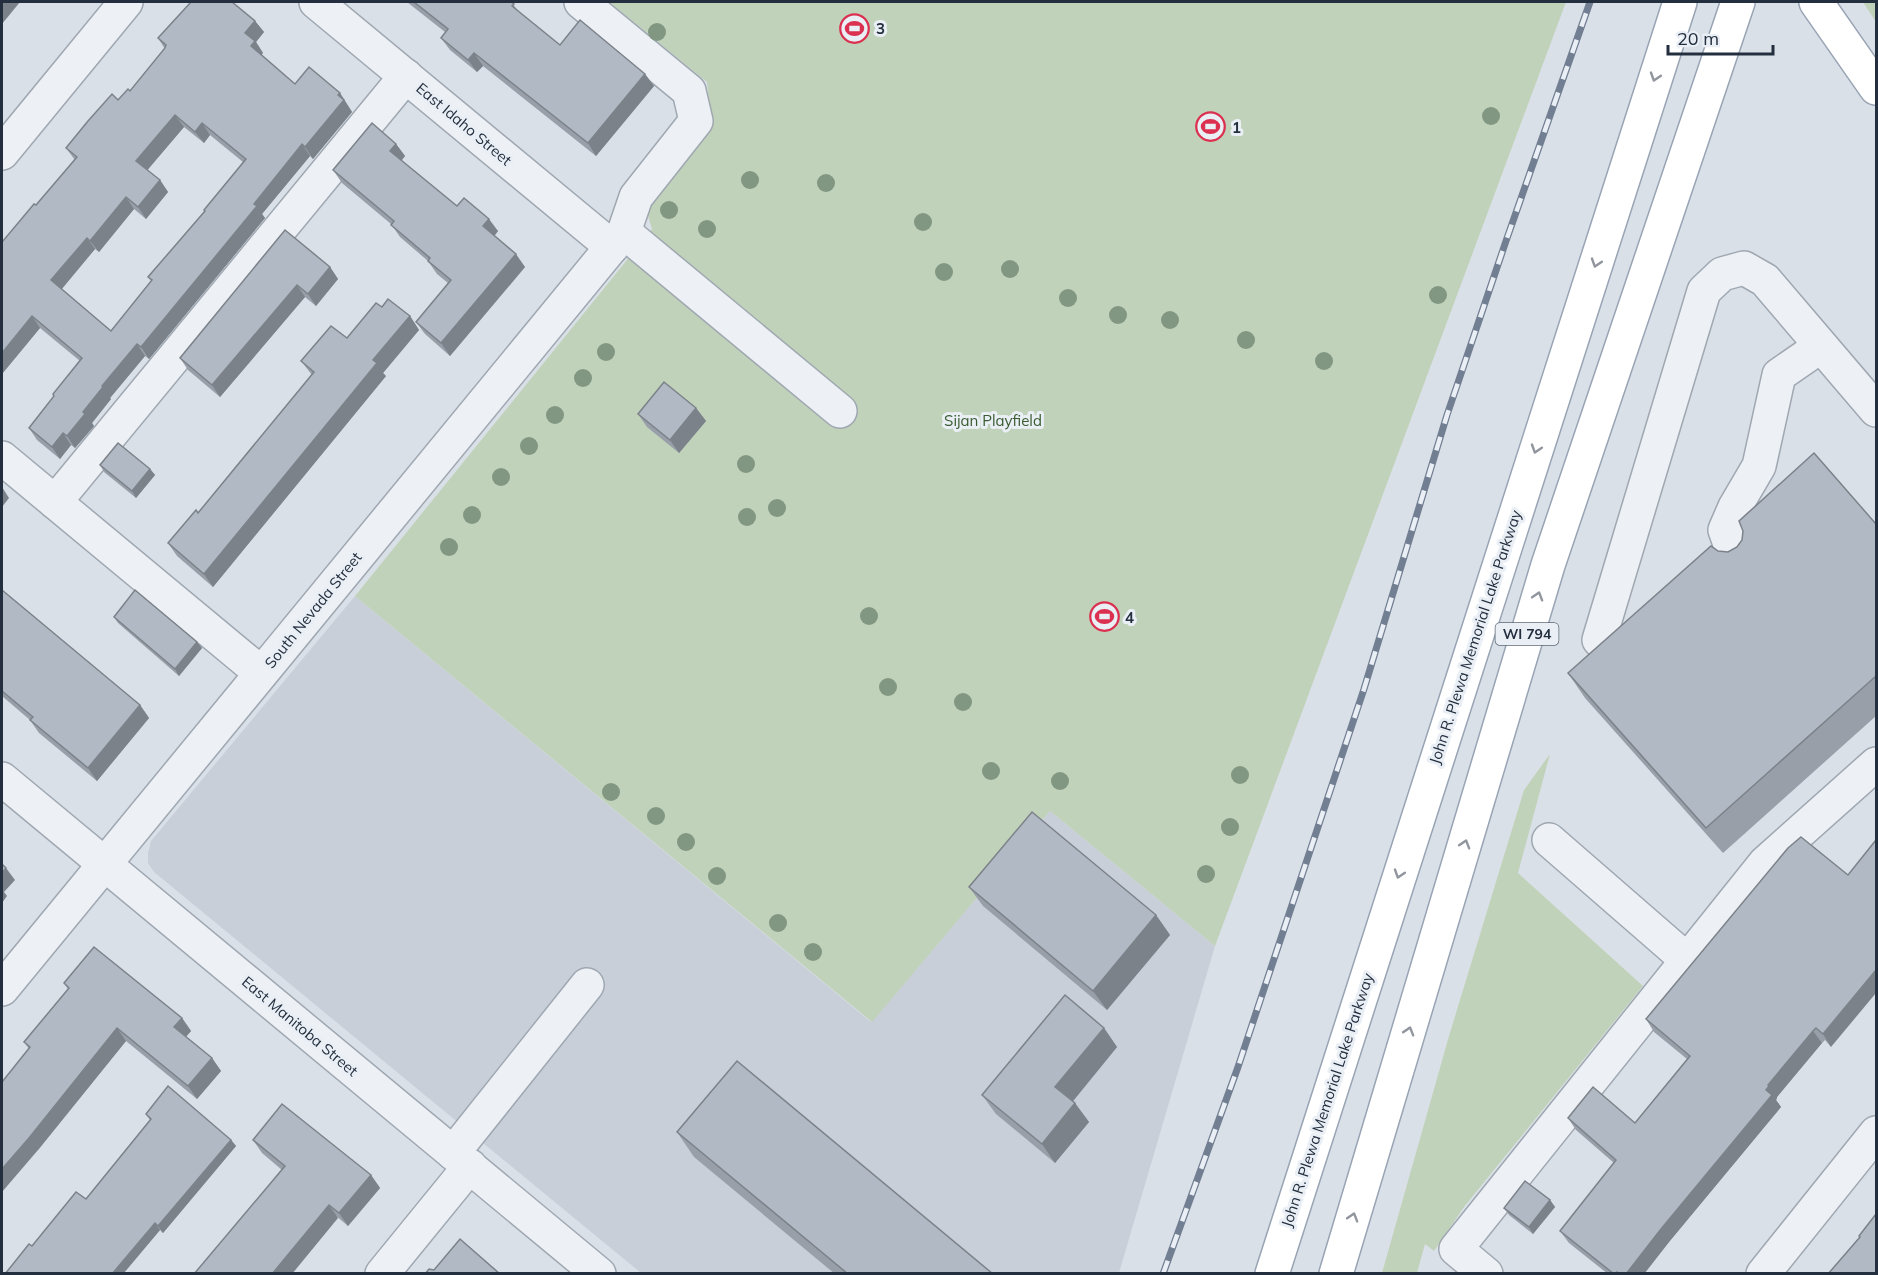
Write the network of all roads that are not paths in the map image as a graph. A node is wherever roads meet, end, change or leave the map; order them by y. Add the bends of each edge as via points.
1 (126, 2) edge
2 (316, 2) edge
3 (581, 2) edge
4 (1680, 2) edge
5 (1738, 2) edge
6 (1816, 2) edge
7 (406, 76) junction
8 (1876, 88) edge
9 (2, 153) edge
10 (618, 240) junction
11 (1821, 346) junction
12 (1876, 410) edge
13 (840, 411) dead end
14 (2, 458) edge
15 (55, 502) junction
16 (1742, 558) edge
17 (1599, 640) dead end
18 (261, 673) junction
19 (1876, 764) edge
20 (2, 779) edge
21 (1549, 840) dead end
22 (104, 864) junction
23 (1687, 960) junction
24 (587, 985) dead end
25 (2, 989) edge
26 (1876, 1133) edge
27 (462, 1160) junction
28 (382, 1274) edge
29 (599, 1274) edge
30 (1272, 1274) edge
31 (1336, 1274) edge
32 (1485, 1274) edge
33 (1763, 1274) edge

1 - 9 street
2 - 7 street, East Idaho Street
3 - 10 street via 689,91 696,121 636,197
4 -> 30 main road, John R. Plewa Memorial Lake Parkway / WI 794
31 -> 5 main road, WI 794 via 1548,565
6 - 8 main road
7 - 10 street, East Idaho Street
7 - 15 street
10 - 13 street, East Idaho Street
10 - 18 street, South Nevada Street
11 - 12 street
11 - 16 street via 1779,375 1759,466 1725,530
11 - 17 street via 1765,280 1744,268 1722,274 1704,291
14 - 15 street
15 - 18 street
18 - 22 street, South Nevada Street
19 - 23 street via 1765,863
20 - 22 street, East Manitoba Street
21 - 23 street
22 - 25 street, South Nevada Street
22 - 27 street, East Manitoba Street
23 - 32 street via 1456,1249
24 - 27 street
26 - 33 street
27 - 28 street
27 - 29 street, East Manitoba Street

